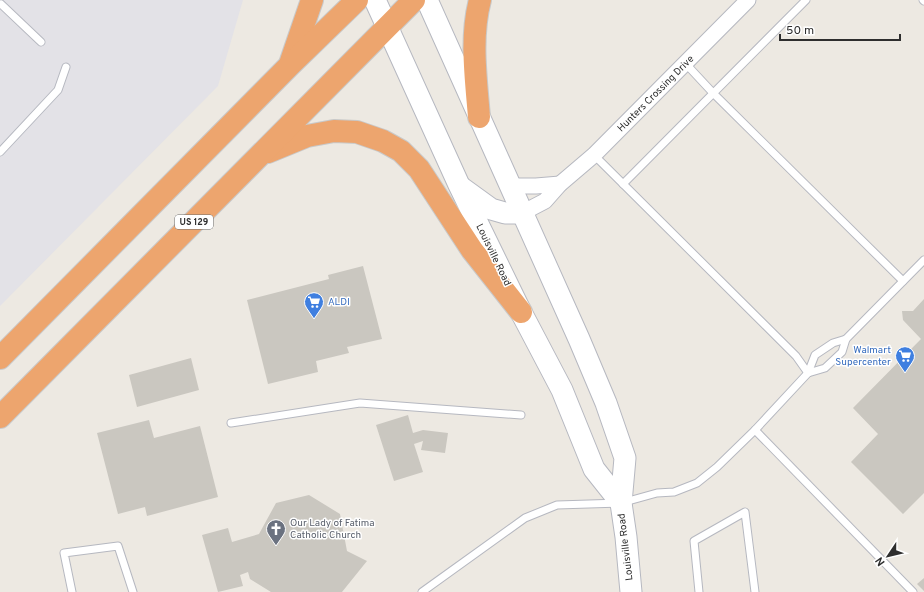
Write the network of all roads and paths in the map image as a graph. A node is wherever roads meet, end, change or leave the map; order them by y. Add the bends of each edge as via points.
1 (312, 0) edge
2 (357, 0) edge
3 (375, 0) edge
4 (414, 0) edge
5 (427, 0) edge
6 (480, 0) edge
7 (806, 0) edge
8 (743, 2) edge
9 (2, 3) edge
10 (388, 26) junction
11 (40, 42) dead end
12 (686, 64) junction
13 (290, 65) junction
14 (66, 66) dead end
15 (714, 93) junction
16 (479, 117) junction
17 (0, 152) edge
18 (260, 155) junction
19 (594, 155) junction
20 (560, 184) junction
21 (623, 184) junction
22 (459, 185) junction
23 (510, 186) junction
24 (522, 213) junction
25 (924, 260) edge
26 (903, 282) junction
27 (521, 312) junction
28 (846, 339) junction
29 (0, 358) edge
30 (808, 373) junction
31 (521, 415) dead end
32 (0, 417) edge
33 (231, 423) dead end
34 (755, 430) junction
35 (621, 503) junction
36 (72, 592) edge
37 (133, 592) edge
38 (422, 592) edge
39 (631, 592) edge
40 (699, 592) edge
41 (755, 592) edge
42 (913, 592) edge

1 - 13 highway
2 - 13 highway
3 - 10 main road, Louisville Road
4 - 10 highway, US 129
5 - 16 main road, Louisville Road
6 - 16 highway via 475,37
7 - 15 lane
8 - 12 street, Hunters Crossing Drive
9 - 11 lane
10 - 18 highway, US 129
10 - 22 main road, Louisville Road
12 - 15 lane
12 - 19 street, Hunters Crossing Drive
13 - 29 highway
14 - 17 lane via 58,90
15 - 21 lane
15 - 26 lane
16 - 23 main road, Louisville Road
18 - 27 highway via 307,136 334,131 357,132 383,141 401,151 419,169 472,250
18 - 32 highway, US 129
19 - 20 street, Hunters Crossing Drive
19 - 21 lane
20 - 23 street
20 - 24 street, Hunters Crossing Drive via 545,201
21 - 30 lane via 796,356
22 - 24 main road via 491,209 505,213
22 - 27 main road, Louisville Road
23 - 24 main road, Louisville Road
24 - 35 main road, Louisville Road via 606,403 625,458
25 - 26 lane
26 - 28 lane
27 - 35 main road, Louisville Road via 562,390 594,469
28 - 30 lane via 842,352 824,368
28 - 30 lane via 832,343 815,355
30 - 34 lane
31 - 33 lane via 360,403
34 - 35 lane via 697,483 674,492 657,493
34 - 42 lane
35 - 38 lane via 557,505 525,518
35 - 39 main road, Louisville Road
36 - 37 lane via 64,553 118,546
40 - 41 lane via 694,541 745,512

